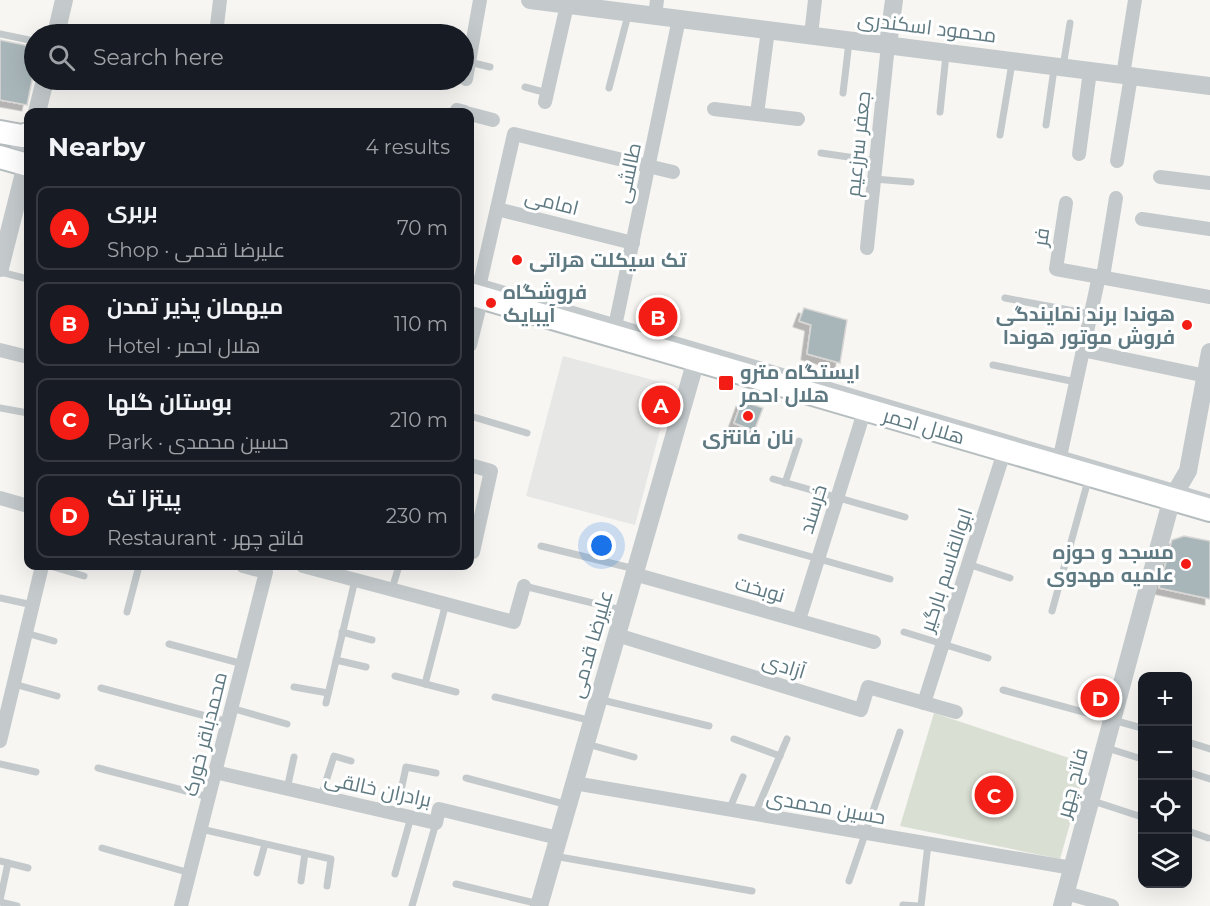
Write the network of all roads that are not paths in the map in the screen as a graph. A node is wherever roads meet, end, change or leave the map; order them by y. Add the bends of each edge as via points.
1 (64, 0) edge
2 (220, 0) edge
3 (480, 0) edge
4 (530, 0) edge
5 (815, 0) edge
6 (894, 0) edge
7 (1135, 0) edge
8 (567, 5) junction
9 (656, 8) edge
10 (628, 12) junction
11 (679, 19) junction
12 (1070, 22) dead end
13 (58, 24) edge
14 (217, 24) edge
15 (474, 27) edge
16 (768, 30) junction
17 (0, 34) edge
18 (811, 35) junction
19 (24, 39) edge
20 (849, 40) junction
21 (888, 45) junction
22 (946, 52) junction
23 (1012, 61) junction
24 (474, 64) edge
25 (490, 67) dead end
26 (1059, 67) junction
27 (1090, 71) junction
28 (1127, 75) junction
29 (1210, 86) edge
30 (525, 87) dead end
31 (609, 88) dead end
32 (42, 90) edge
33 (843, 93) dead end
34 (546, 97) joint
35 (38, 108) edge
36 (714, 109) dead end
37 (940, 112) dead end
38 (757, 114) junction
39 (474, 115) edge
40 (798, 119) dead end
41 (493, 120) dead end
42 (1046, 125) dead end
43 (1000, 135) dead end
44 (9, 142) edge
45 (821, 153) dead end
46 (1079, 154) dead end
47 (24, 156) edge
48 (876, 161) junction
49 (1117, 161) dead end
50 (24, 162) edge
51 (649, 166) junction
52 (0, 172) edge
53 (673, 172) dead end
54 (24, 176) edge
55 (1160, 177) dead end
56 (874, 179) junction
57 (911, 182) dead end
58 (1210, 183) edge
59 (1116, 198) dead end
60 (1066, 203) dead end
61 (497, 209) junction
62 (1142, 219) dead end
63 (1210, 229) edge
64 (633, 243) junction
65 (867, 248) dead end
66 (0, 270) edge
67 (1101, 276) junction
68 (24, 278) edge
69 (476, 289) edge
70 (1210, 297) edge
71 (1005, 298) dead end
72 (474, 308) edge
73 (1090, 314) junction
74 (615, 328) junction
75 (0, 350) edge
76 (1082, 350) junction
77 (1210, 352) edge
78 (24, 356) edge
79 (696, 360) junction
80 (993, 365) dead end
81 (1206, 376) junction
82 (1076, 382) junction
83 (0, 408) edge
84 (865, 409) junction
85 (24, 412) edge
86 (474, 417) edge
87 (527, 433) dead end
88 (799, 441) dead end
89 (1005, 449) junction
90 (1061, 452) junction
91 (474, 466) edge
92 (1089, 474) junction
93 (773, 479) dead end
94 (785, 483) junction
95 (1175, 493) junction
96 (0, 498) edge
97 (837, 498) junction
98 (1210, 498) edge
99 (24, 505) edge
100 (1210, 510) edge
101 (905, 517) dead end
102 (741, 537) dead end
103 (541, 546) dead end
104 (474, 548) edge
105 (818, 558) junction
106 (968, 564) junction
107 (41, 570) edge
108 (64, 570) edge
109 (138, 570) edge
110 (258, 570) edge
111 (318, 570) edge
112 (398, 570) edge
113 (635, 571) junction
114 (84, 576) dead end
115 (1010, 578) dead end
116 (890, 579) dead end
117 (355, 580) junction
118 (524, 586) joint
119 (392, 589) junction
120 (0, 598) edge
121 (446, 603) junction
122 (33, 605) junction
123 (624, 611) junction
124 (1052, 611) dead end
125 (127, 612) dead end
126 (799, 620) junction
127 (342, 632) junction
128 (904, 632) dead end
129 (26, 633) junction
130 (617, 635) junction
131 (372, 640) dead end
132 (54, 641) dead end
133 (874, 642) dead end
134 (169, 644) dead end
135 (943, 644) junction
136 (988, 658) dead end
137 (336, 660) junction
138 (243, 664) junction
139 (366, 667) dead end
140 (395, 676) dead end
141 (14, 684) junction
142 (425, 684) junction
143 (294, 687) dead end
144 (101, 688) dead end
145 (1003, 690) dead end
146 (456, 692) dead end
147 (328, 693) junction
148 (57, 696) dead end
149 (495, 697) dead end
150 (598, 699) junction
151 (5, 702) edge
152 (326, 703) dead end
153 (924, 703) junction
154 (956, 712) dead end
155 (230, 715) junction
156 (1112, 718) junction
157 (592, 721) junction
158 (287, 724) dead end
159 (709, 726) dead end
160 (1138, 726) edge
161 (900, 732) dead end
162 (734, 739) dead end
163 (787, 739) dead end
164 (0, 741) edge
165 (1192, 743) edge
166 (585, 744) junction
167 (1104, 748) junction
168 (1210, 749) edge
169 (780, 756) junction
170 (294, 757) dead end
171 (634, 757) dead end
172 (1138, 758) edge
173 (351, 761) dead end
174 (0, 764) edge
175 (98, 768) dead end
176 (36, 772) dead end
177 (215, 772) junction
178 (436, 773) dead end
179 (1192, 773) edge
180 (743, 777) dead end
181 (466, 778) dead end
182 (1210, 779) edge
183 (574, 783) junction
184 (287, 789) junction
185 (209, 797) junction
186 (321, 797) junction
187 (1090, 800) junction
188 (568, 805) junction
189 (729, 810) junction
190 (396, 814) junction
191 (755, 814) junction
192 (1138, 815) edge
193 (411, 817) junction
194 (436, 823) junction
195 (201, 829) junction
196 (1192, 832) edge
197 (866, 833) junction
198 (1208, 838) dead end
199 (265, 844) junction
200 (928, 844) junction
201 (556, 847) junction
202 (102, 848) dead end
203 (305, 853) junction
204 (4, 862) edge
205 (28, 868) dead end
206 (1072, 868) junction
207 (190, 873) junction
208 (257, 873) dead end
209 (395, 874) dead end
210 (301, 881) dead end
211 (849, 881) dead end
212 (456, 884) dead end
213 (327, 886) dead end
214 (752, 891) dead end
215 (1064, 899) edge
216 (0, 901) edge
217 (539, 905) edge
218 (903, 905) edge
219 (17, 906) edge
220 (181, 906) edge
221 (412, 906) edge
222 (919, 906) edge
223 (1112, 906) edge

1 - 13 street
2 - 14 street
3 - 15 street
4 - 8 street, محمود اسکندری
5 - 18 street
6 - 21 street
7 - 28 street
8 - 10 street, محمود اسکندری
8 - 34 street
9 - 10 street, محمود اسکندری
9 - 11 street, محمود اسکندری
10 - 31 lane
11 - 16 street, محمود اسکندری
11 - 51 street, طالشی
12 - 26 lane
16 - 18 street, محمود اسکندری
16 - 38 street
17 - 19 lane
18 - 20 street, محمود اسکندری
20 - 21 street, محمود اسکندری
20 - 33 lane
21 - 22 street, محمود اسکندری
21 - 48 street, جعفر سرزعیم
22 - 23 street, محمود اسکندری
22 - 37 lane
23 - 26 street, محمود اسکندری
23 - 43 lane
24 - 25 lane
26 - 27 street, محمود اسکندری
26 - 42 lane
27 - 28 street, محمود اسکندری
27 - 46 street
28 - 29 street, محمود اسکندری
28 - 49 street
30 - 34 lane
32 - 35 street
36 - 38 street
38 - 40 street
39 - 41 street
44 - 47 main road
45 - 48 lane
48 - 56 street, جعفر سرزعیم
50 - 52 main road
51 - 53 street
51 - 61 street, امامی via 514,134
51 - 64 street, طالشی
54 - 66 street
55 - 58 street
56 - 57 lane
56 - 65 street, جعفر سرزعیم
59 - 67 street
60 - 67 street, فر via 1056,269
61 - 64 street, امامی
61 - 69 street, امامی
62 - 63 street
64 - 74 street, طالشی
66 - 68 lane
67 - 70 street
67 - 73 street
69 - 72 street, امامی
69 - 74 main road, هلال احمر
71 - 73 lane
73 - 76 street
74 - 79 main road, هلال احمر
74 - 90 lane
75 - 78 street
76 - 81 street
76 - 82 street
77 - 81 street, فاتح چهر
79 - 84 main road, هلال احمر
79 - 113 street, علیرضا قدمی
80 - 82 lane
81 - 95 street, فاتح چهر via 1188,471
82 - 90 street
83 - 85 lane
84 - 89 main road, هلال احمر
84 - 97 street, خرسند
86 - 87 lane
88 - 94 lane
89 - 92 main road, هلال احمر
89 - 106 street, ابوالقاسم بارگیر
90 - 95 lane
91 - 104 street via 491,471
92 - 95 main road, هلال احمر
92 - 124 lane
93 - 94 lane
94 - 97 lane
95 - 98 lane
95 - 100 main road, هلال احمر
95 - 156 street, فاتح چهر
96 - 99 street
97 - 101 lane
97 - 105 street, خرسند
102 - 105 lane
103 - 113 lane
105 - 116 lane
105 - 126 street, خرسند
106 - 115 lane
106 - 135 street, ابوالقاسم بارگیر
107 - 122 street
108 - 114 lane
109 - 125 lane
110 - 138 street, محمدباقر خورک via 266,572
111 - 117 street
112 - 119 lane
113 - 123 street, علیرضا قدمی
113 - 126 street, نوبخت
117 - 119 street
117 - 127 lane
118 - 121 street via 514,622
118 - 123 lane
119 - 121 street
120 - 122 lane
121 - 142 lane
122 - 129 street
123 - 130 street, علیرضا قدمی
126 - 133 street, نوبخت
127 - 131 lane
127 - 137 lane
128 - 135 lane
129 - 132 lane
129 - 141 street
130 - 150 street, علیرضا قدمی
130 - 153 street, آزادی via 861,710 868,687
134 - 138 lane
135 - 136 lane
135 - 153 street, ابوالقاسم بارگیر
137 - 139 lane
137 - 147 lane
138 - 155 street, محمدباقر خورک
140 - 142 lane
141 - 148 lane
141 - 151 street
142 - 146 lane
143 - 147 lane
144 - 155 lane
145 - 156 lane
147 - 152 lane
149 - 157 lane
150 - 157 street, علیرضا قدمی
150 - 159 lane
151 - 164 street
153 - 154 street
155 - 158 lane
155 - 177 street, محمدباقر خورک
156 - 160 lane
156 - 167 street, فاتح چهر
157 - 166 street, علیرضا قدمی
161 - 197 lane
162 - 169 lane
163 - 169 lane
165 - 168 lane
166 - 171 lane
166 - 183 street, علیرضا قدمی
167 - 172 lane
167 - 187 street, فاتح چهر
169 - 191 lane
170 - 184 lane
173 - 186 lane via 334,756
174 - 176 lane
175 - 185 lane
177 - 184 street, برادران خالقی
177 - 185 street, محمدباقر خورک
178 - 190 lane via 406,767
179 - 182 lane
180 - 189 lane
181 - 188 lane
183 - 188 street, علیرضا قدمی
183 - 189 street, حسین محمدی
184 - 186 street, برادران خالقی
185 - 195 street, محمدباقر خورک
186 - 190 street, برادران خالقی
187 - 192 lane
187 - 206 street, فاتح چهر
188 - 201 street, علیرضا قدمی
189 - 191 street, حسین محمدی
190 - 193 street, برادران خالقی
191 - 197 street, حسین محمدی
193 - 194 street, برادران خالقی
193 - 209 lane
194 - 201 street, برادران خالقی via 439,809
194 - 221 lane
195 - 199 lane
195 - 207 street, محمدباقر خورک
196 - 198 lane
197 - 200 street, حسین محمدی
197 - 211 lane
199 - 203 lane
199 - 208 lane
200 - 206 street, حسین محمدی
200 - 222 lane
201 - 214 lane
201 - 217 street, علیرضا قدمی
202 - 207 lane
203 - 210 lane
203 - 213 lane via 331,859
204 - 205 lane
204 - 216 lane
206 - 215 street, فاتح چهر
207 - 220 street, محمدباقر خورک
212 - 217 lane
215 - 223 street
216 - 219 lane
218 - 222 lane

